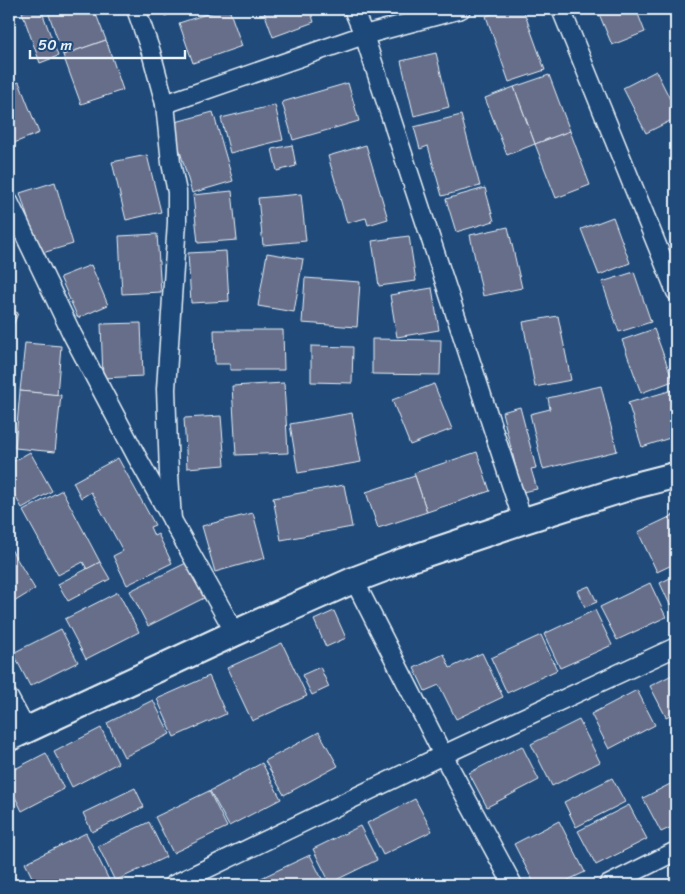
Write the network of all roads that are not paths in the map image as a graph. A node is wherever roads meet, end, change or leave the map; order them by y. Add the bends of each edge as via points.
1 (136, 9) edge
2 (353, 9) edge
3 (461, 9) edge
4 (561, 9) edge
5 (364, 35) junction
6 (165, 104) junction
7 (9, 202) edge
8 (676, 292) edge
9 (676, 475) edge
10 (172, 520) junction
11 (523, 521) junction
12 (354, 580) junction
13 (236, 633) junction
14 (676, 647) edge
15 (9, 698) edge
16 (18, 734) edge
17 (443, 755) junction
18 (676, 851) edge
19 (173, 885) edge
20 (513, 885) edge
21 (608, 885) edge

1 - 6 street
2 - 5 street
3 - 5 street
4 - 8 street
5 - 6 street
5 - 11 street
6 - 10 street via 178,222 166,389
7 - 10 street via 72,334
9 - 11 street
10 - 13 street
11 - 12 street
12 - 13 street
12 - 17 street
13 - 16 street
14 - 17 street
15 - 16 street
17 - 19 street
17 - 20 street
18 - 21 street

